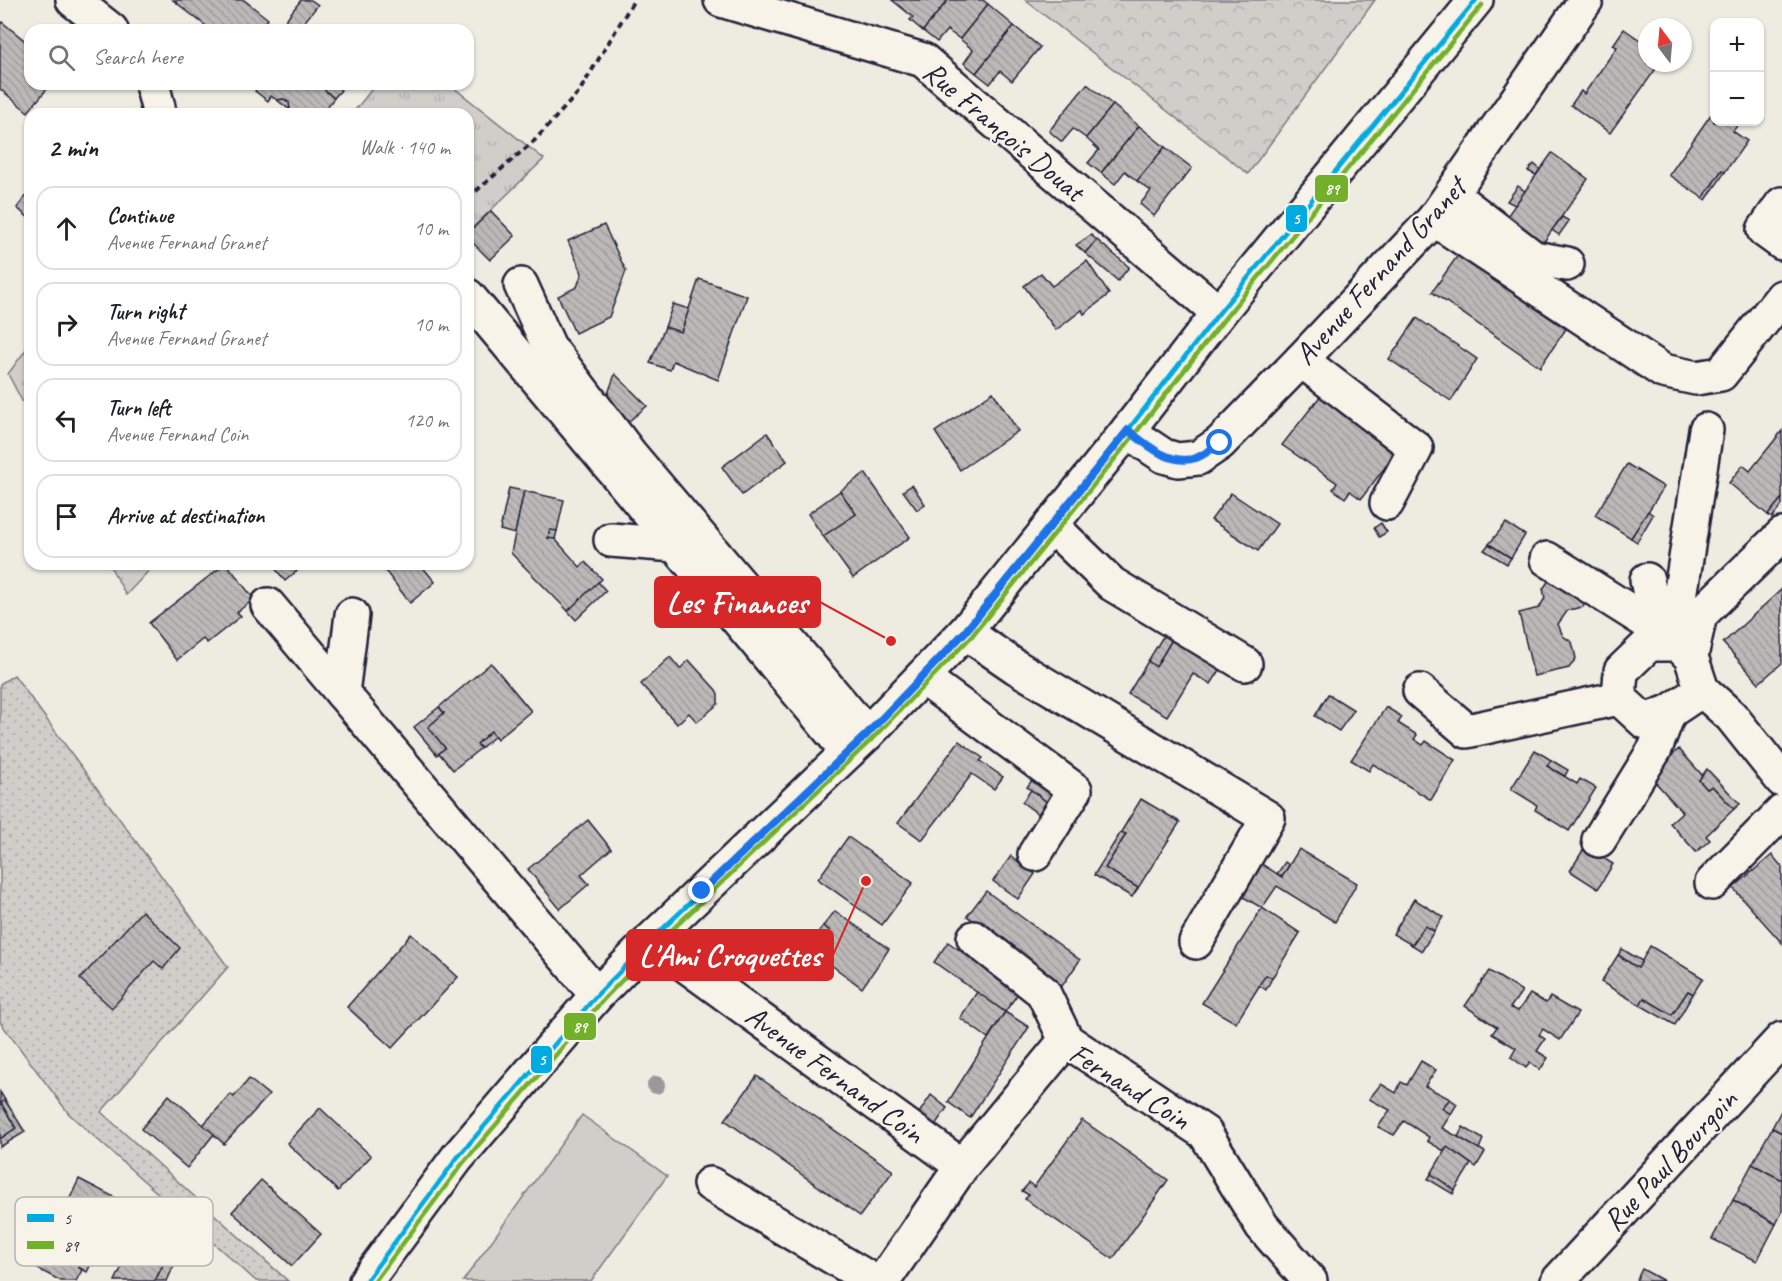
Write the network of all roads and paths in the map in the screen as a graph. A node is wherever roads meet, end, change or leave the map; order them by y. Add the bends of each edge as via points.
1 (73, 0) edge
2 (634, 0) edge
3 (721, 0) edge
4 (1476, 0) edge
5 (1586, 0) edge
6 (103, 24) edge
7 (474, 193) edge
8 (1782, 204) edge
9 (1443, 207) junction
10 (1782, 243) edge
11 (1567, 264) dead end
12 (521, 285) dead end
13 (1782, 297) edge
14 (474, 303) edge
15 (1219, 313) junction
16 (1301, 360) junction
17 (1128, 430) junction
18 (1706, 430) dead end
19 (1387, 503) dead end
20 (1051, 525) junction
21 (1782, 535) edge
22 (611, 540) dead end
23 (675, 545) junction
24 (1547, 559) dead end
25 (1647, 580) dead end
26 (268, 605) dead end
27 (352, 615) dead end
28 (965, 632) junction
29 (1672, 644) junction
30 (1245, 664) dead end
31 (922, 677) junction
32 (1702, 690) junction
33 (1420, 691) dead end
34 (342, 693) junction
35 (1619, 698) junction
36 (1669, 712) junction
37 (858, 743) junction
38 (1778, 768) edge
39 (1782, 812) edge
40 (1599, 840) dead end
41 (1035, 854) dead end
42 (1712, 883) dead end
43 (974, 938) dead end
44 (651, 940) junction
45 (1196, 942) dead end
46 (597, 995) junction
47 (1782, 1039) edge
48 (1066, 1040) junction
49 (962, 1166) junction
50 (710, 1184) dead end
51 (366, 1281) edge
52 (873, 1281) edge
53 (883, 1281) edge
54 (1310, 1281) edge
55 (1558, 1281) edge

1 - 6 street
2 - 7 path via 579,92 535,140
3 - 15 street, Rue François Douat via 923,60
4 - 15 street
5 - 9 street, Avenue Fernand Granet
8 - 10 street via 1764,230
9 - 11 street via 1534,258
9 - 13 street via 1663,371 1696,378 1721,374
9 - 16 street, Avenue Fernand Granet
12 - 37 street via 549,347
14 - 23 street
15 - 17 street
16 - 17 street, Avenue Fernand Granet via 1220,443 1198,458 1178,460 1164,456
16 - 19 street via 1416,447
17 - 20 street
18 - 29 street
20 - 28 street
20 - 30 street via 1112,584
21 - 29 street
22 - 23 street
23 - 37 street
24 - 29 street
25 - 29 street
26 - 34 street
27 - 34 street
28 - 31 street
28 - 45 street via 1016,667 1268,818
29 - 32 street
29 - 35 street via 1648,644 1621,671
31 - 37 street
31 - 41 street via 1075,790
32 - 36 street
32 - 38 street
33 - 35 street via 1467,731
34 - 46 street
35 - 36 street via 1644,721
36 - 40 street via 1655,748
37 - 44 street
39 - 42 street
43 - 48 street via 1043,992
44 - 46 street
44 - 49 street, Avenue Fernand Coin
46 - 51 street via 457,1158
47 - 55 street, Rue Paul Bourgoin
48 - 49 street, Fernand Coin
48 - 54 street, Fernand Coin via 1205,1133 1262,1226
49 - 53 street, Fernand Coin
50 - 52 street

